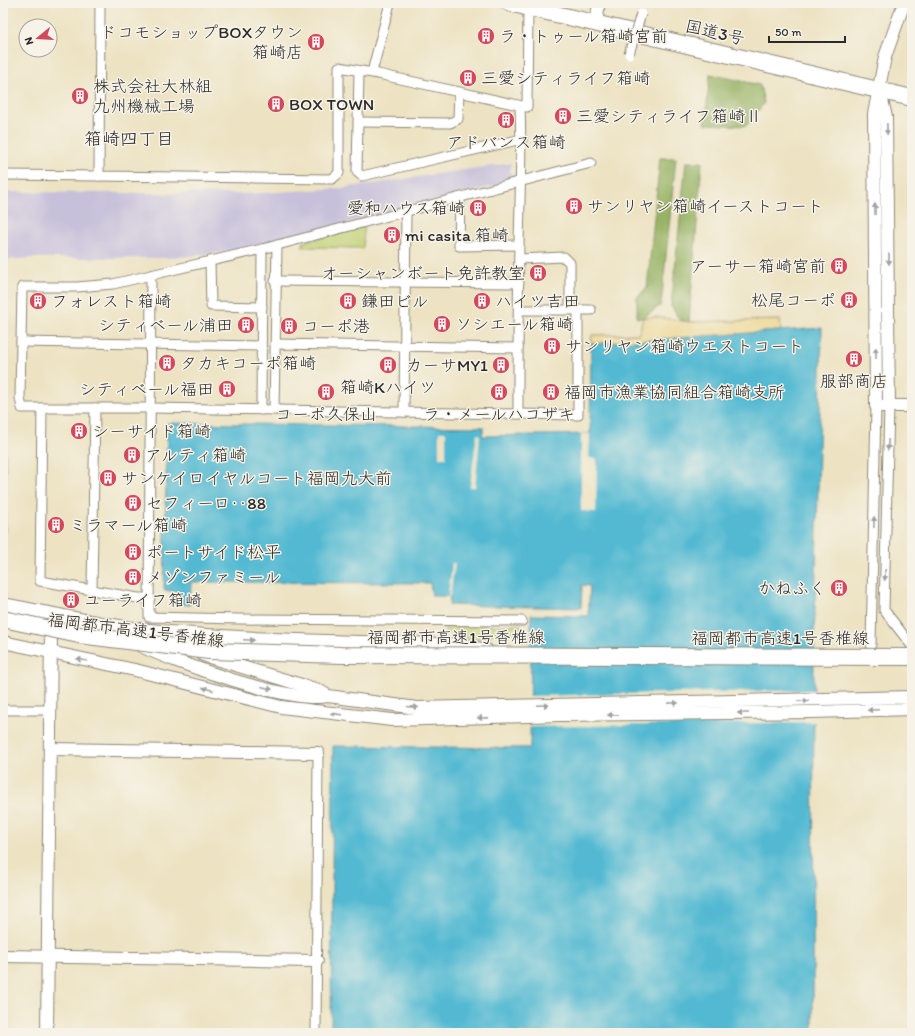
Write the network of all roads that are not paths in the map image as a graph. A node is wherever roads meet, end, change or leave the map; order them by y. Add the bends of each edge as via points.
1 (100, 3) edge
2 (390, 3) edge
3 (509, 3) edge
4 (599, 3) edge
5 (904, 3) edge
6 (528, 7) junction
7 (640, 14) dead end
8 (596, 24) junction
9 (629, 54) dead end
10 (359, 71) junction
11 (372, 72) junction
12 (879, 91) junction
13 (459, 92) junction
14 (912, 98) edge
15 (520, 107) junction
16 (358, 122) junction
17 (522, 139) junction
18 (591, 163) dead end
19 (3, 175) edge
20 (98, 176) junction
21 (520, 183) junction
22 (460, 198) junction
23 (406, 212) junction
24 (277, 245) junction
25 (519, 245) junction
26 (262, 249) junction
27 (520, 259) junction
28 (210, 261) junction
29 (152, 275) junction
30 (275, 281) junction
31 (406, 282) junction
32 (519, 283) junction
33 (262, 307) junction
34 (518, 310) junction
35 (574, 310) junction
36 (591, 310) dead end
37 (20, 342) junction
38 (151, 344) junction
39 (275, 344) junction
40 (261, 346) junction
41 (406, 346) junction
42 (518, 348) junction
43 (876, 406) junction
44 (889, 406) junction
45 (912, 406) edge
46 (42, 408) junction
47 (95, 408) junction
48 (151, 408) junction
49 (261, 410) junction
50 (274, 410) junction
51 (404, 412) junction
52 (518, 414) junction
53 (92, 590) junction
54 (150, 598) junction
55 (3, 606) edge
56 (3, 619) edge
57 (522, 621) dead end
58 (3, 623) edge
59 (3, 629) edge
60 (51, 632) junction
61 (3, 642) edge
62 (871, 645) dead end
63 (912, 646) edge
64 (51, 652) junction
65 (505, 656) junction
66 (912, 659) edge
67 (912, 697) edge
68 (912, 709) edge
69 (3, 710) edge
70 (50, 710) junction
71 (50, 749) junction
72 (318, 754) joint
73 (3, 956) edge
74 (48, 956) junction
75 (317, 961) junction
76 (47, 1033) edge
77 (316, 1033) edge

1 - 20 street
2 - 11 street
3 - 6 highway, 国道3号
4 - 8 street
5 - 12 street via 885,57
6 - 8 highway, 国道3号
6 - 15 street via 527,107
7 - 9 street, bridge
8 - 12 highway, 国道3号
10 - 11 street
10 - 16 street
10 - 20 street via 339,67 338,173 332,180
11 - 13 street
12 - 14 highway, 国道3号
43 -> 12 street via 874,114
12 -> 44 street via 886,117
13 - 15 street
13 - 16 street via 458,119 450,123
15 - 17 street
16 - 17 street via 357,172 362,176
17 - 21 street
18 - 21 street
19 - 20 street
21 - 22 street
21 - 25 street
22 - 23 street
22 - 25 street via 459,246
23 - 24 street
23 - 31 street
24 - 26 street
24 - 30 street
25 - 27 street
26 - 28 street
26 - 33 street
27 - 32 street
27 - 35 street via 564,257 570,264
28 - 29 street
28 - 33 street via 211,306
29 - 37 street via 113,284 22,287
29 - 38 street
30 - 31 street
30 - 39 street
31 - 32 street
31 - 41 street
32 - 34 street
33 - 40 street
34 - 35 street
34 - 42 street
35 - 36 street
35 - 52 street via 578,414
37 - 38 street
37 - 46 street via 22,408
38 - 40 street
38 - 48 street
39 - 41 street
39 - 50 street
40 - 49 street
41 - 42 street
41 - 51 street
42 - 52 street
43 - 44 street
62 -> 43 street
44 - 45 street
44 -> 63 street via 884,610
46 - 47 street
46 - 53 street via 40,580
47 - 48 street
47 - 53 street
48 - 49 street
48 - 54 street
49 - 50 street
50 - 51 street
51 - 52 street
53 - 54 street
54 - 57 street via 149,617
55 -> 65 highway, bridge via 82,623 148,632 299,643 462,647
56 - 65 highway, 福岡都市高速1号香椎線, bridge via 79,636 209,651
58 - 60 street
59 - 66 highway, 福岡都市高速1号香椎線 via 53,640 144,654 222,661 316,665 506,666
60 - 64 street
60 -> 67 street via 138,644 164,657 280,692 417,708
61 - 64 street
68 -> 64 street via 392,720 281,707 135,670
64 - 70 street
65 - 66 highway, 福岡都市高速1号香椎線, bridge
69 - 70 street
70 - 71 street
71 - 72 street
71 - 74 street
72 - 75 street
73 - 74 street
74 - 75 street
74 - 76 street
75 - 77 street

